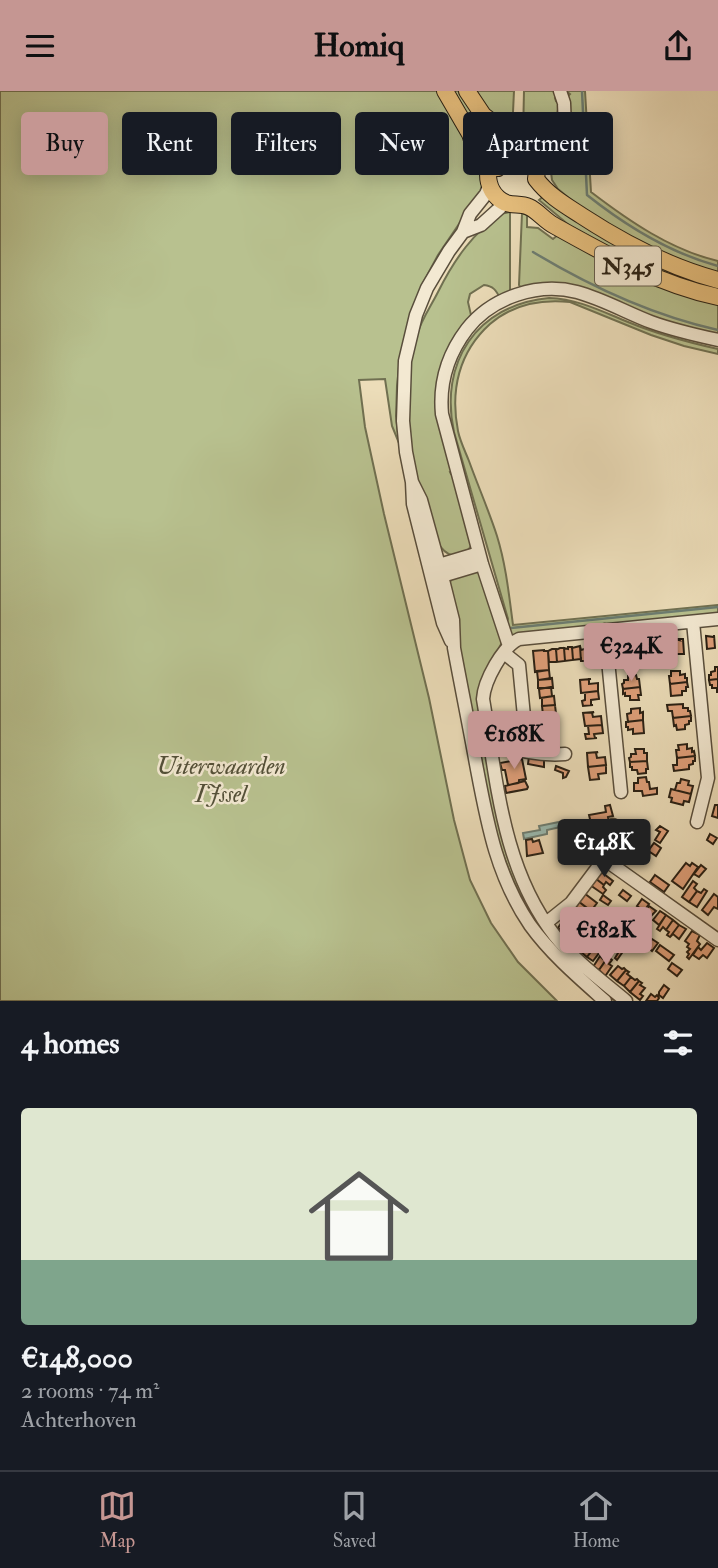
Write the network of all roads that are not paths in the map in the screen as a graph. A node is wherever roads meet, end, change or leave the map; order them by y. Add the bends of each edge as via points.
1 (445, 91) edge
2 (467, 91) edge
3 (560, 91) edge
4 (565, 111) edge
5 (481, 112) edge
6 (463, 122) edge
7 (496, 175) edge
8 (536, 175) edge
9 (545, 175) edge
10 (544, 183) junction
11 (508, 198) junction
12 (463, 232) junction
13 (718, 280) edge
14 (718, 297) edge
15 (718, 340) edge
16 (481, 559) junction
17 (437, 571) junction
18 (718, 619) edge
19 (693, 622) junction
20 (605, 630) junction
21 (507, 650) junction
22 (526, 737) dead end
23 (491, 743) junction
24 (565, 754) dead end
25 (621, 792) dead end
26 (697, 822) dead end
27 (613, 825) dead end
28 (604, 859) junction
29 (546, 923) junction
30 (718, 940) edge
31 (605, 1001) edge
32 (626, 1001) edge

1 - 6 main road
2 - 5 main road, N345
3 - 4 street
7 - 11 main road
8 - 10 main road, N345 via 536,180
9 - 10 main road
10 - 11 main road via 532,195
10 - 13 main road, N345 via 579,214 639,251
11 - 12 street via 481,225
11 - 12 street via 486,194
11 - 14 main road, N345 via 636,270
12 - 17 street via 421,302 405,361 403,421 413,504
15 - 16 street via 652,322 576,292 551,289 485,303 449,358 441,389 444,425
16 - 17 street
16 - 21 street
17 - 31 street via 453,620 454,648 495,854 523,913 548,948
18 - 19 street
19 - 20 street
19 - 26 street via 708,778
20 - 21 street via 519,639
20 - 25 street
21 - 22 street via 519,665
21 - 23 street via 483,694
23 - 24 street via 529,753
23 - 29 street via 513,856
27 - 28 street via 600,842
28 - 29 street via 571,903
28 - 30 street
29 - 32 street via 575,957

